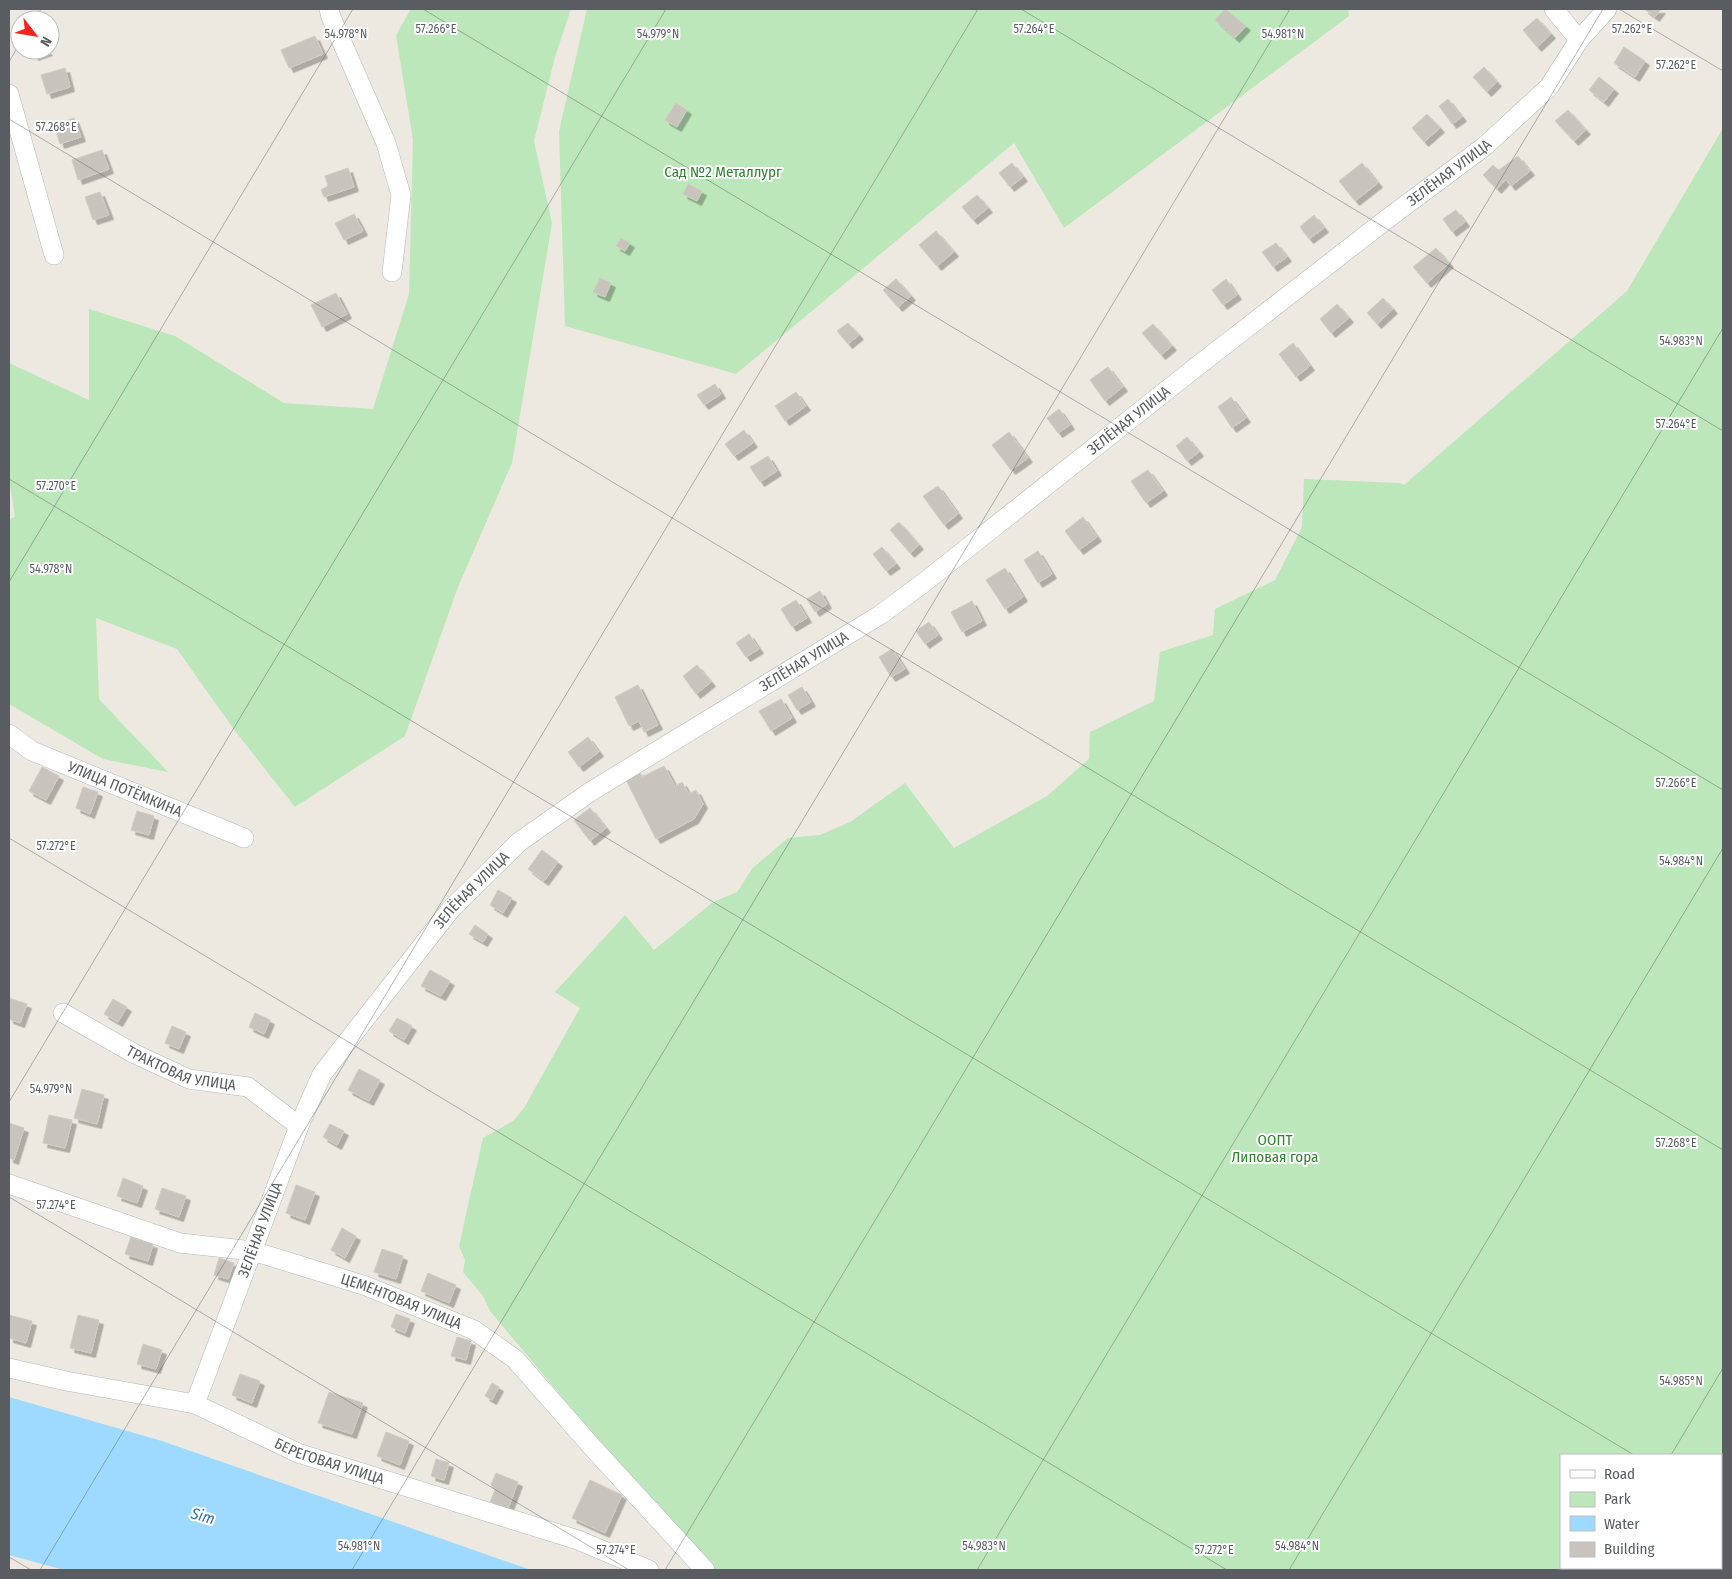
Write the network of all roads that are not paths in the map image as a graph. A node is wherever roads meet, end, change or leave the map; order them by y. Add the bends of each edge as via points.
1 (329, 9) edge
2 (1554, 9) edge
3 (1607, 9) edge
4 (1579, 40) junction
5 (9, 94) edge
6 (54, 255) dead end
7 (392, 272) dead end
8 (9, 734) edge
9 (244, 838) dead end
10 (63, 1013) dead end
11 (299, 1126) junction
12 (9, 1184) edge
13 (254, 1251) junction
14 (9, 1368) edge
15 (195, 1404) junction
16 (648, 1570) edge
17 (705, 1570) edge

1 - 7 street via 386,143 401,195
2 - 4 street
3 - 4 street, ЗЕЛЁНАЯ УЛИЦА
4 - 11 street, ЗЕЛЁНАЯ УЛИЦА via 1549,87 1484,146 922,584 880,615 590,792 519,842 450,909 322,1074
5 - 6 street
8 - 9 street, УЛИЦА ПОТЁМКИНА via 32,751
10 - 11 street, ТРАКТОВАЯ УЛИЦА via 135,1054 189,1079 248,1087
11 - 13 street, ЗЕЛЁНАЯ УЛИЦА
12 - 13 street, ЦЕМЕНТОВАЯ УЛИЦА via 180,1243
13 - 15 street, ЗЕЛЁНАЯ УЛИЦА
13 - 17 street, ЦЕМЕНТОВАЯ УЛИЦА via 366,1286 474,1330 515,1359
14 - 15 street, БЕРЕГОВАЯ УЛИЦА via 66,1382
15 - 16 street, БЕРЕГОВАЯ УЛИЦА via 298,1454 578,1540

